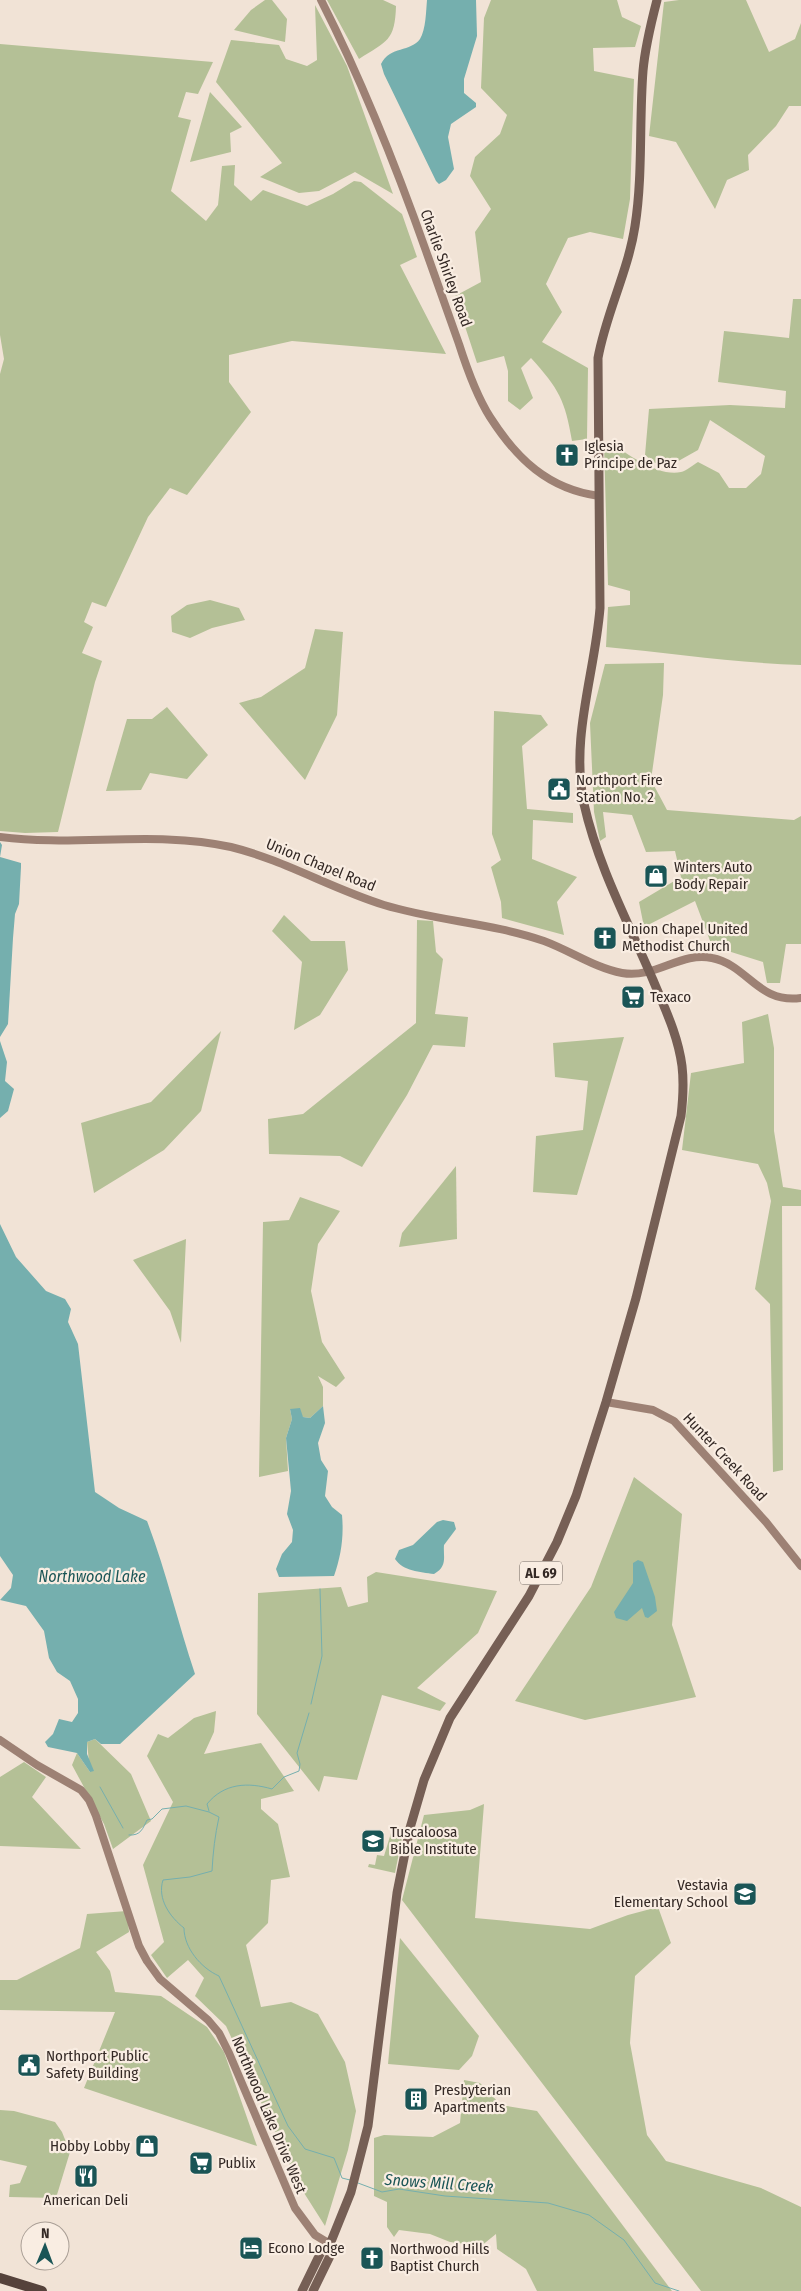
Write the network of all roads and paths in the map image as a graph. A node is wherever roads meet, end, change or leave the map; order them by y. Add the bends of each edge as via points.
1 (321, 0) edge
2 (657, 0) edge
3 (600, 496) junction
4 (0, 837) edge
5 (650, 973) junction
6 (801, 998) edge
7 (606, 1402) junction
8 (801, 1566) edge
9 (0, 1740) edge
10 (330, 2244) junction
11 (0, 2278) edge
12 (42, 2291) edge
13 (302, 2291) edge
14 (313, 2291) edge

1 - 3 street, Charlie Shirley Road via 369,102 483,405 506,439 537,472 562,487
2 - 3 main road, AL 69 via 643,68 635,226 627,261 604,324 598,358
3 - 5 main road, AL 69 via 598,635 580,740 579,768 598,855
4 - 5 street, Union Chapel Road via 52,842 168,840 229,847 272,860 329,885 387,905 544,941 622,973
5 - 6 street via 690,958 708,957 732,967 772,996
5 - 7 main road, AL 69 via 672,1023 679,1050 683,1082 681,1116 636,1298
7 - 8 street, Hunter Creek Road via 653,1410 674,1421 766,1522
7 - 10 main road, AL 69 via 579,1489 550,1557 519,1612 458,1704 442,1733 424,1780 402,1860 371,2109 353,2185
9 - 10 street, Northwood Lake Drive West via 81,1790 89,1800 144,1956 160,1979 195,2008 218,2033 295,2208 315,2234
10 - 13 main road, AL 69 via 321,2252
10 - 14 main road, AL 69 via 330,2256
11 - 12 highway

